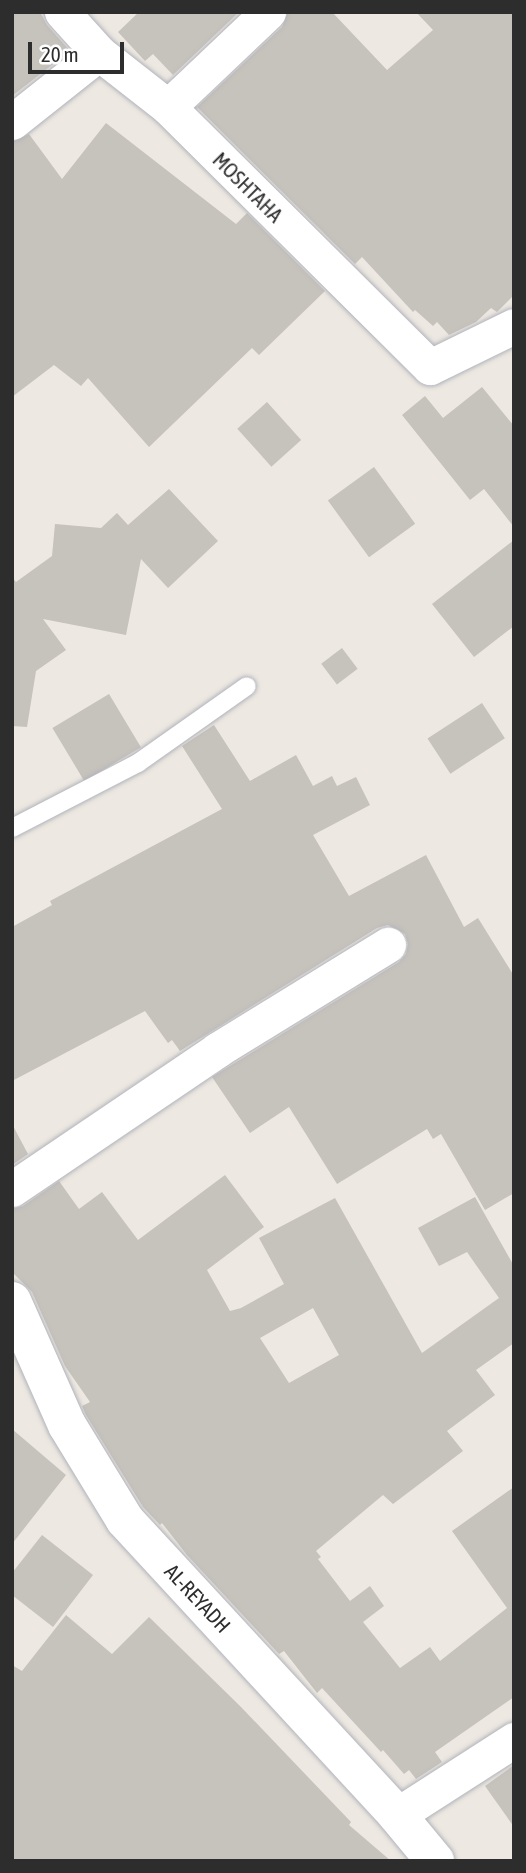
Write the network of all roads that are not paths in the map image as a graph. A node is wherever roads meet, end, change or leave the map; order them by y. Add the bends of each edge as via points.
1 (62, 12) edge
2 (268, 12) edge
3 (99, 53) junction
4 (168, 107) junction
5 (12, 122) edge
6 (514, 326) edge
7 (247, 686) dead end
8 (12, 828) edge
9 (388, 945) dead end
10 (12, 1189) edge
11 (12, 1301) edge
12 (514, 1740) edge
13 (397, 1815) junction
14 (435, 1861) edge

1 - 3 street, MOSHTAHA
2 - 4 street
3 - 4 street, MOSHTAHA
3 - 5 street
4 - 6 street, MOSHTAHA via 430,367
7 - 8 lane via 138,763
9 - 10 street via 217,1050
11 - 13 street, AL-REYADH via 67,1425 125,1520
12 - 13 street
13 - 14 street, AL-REYADH

